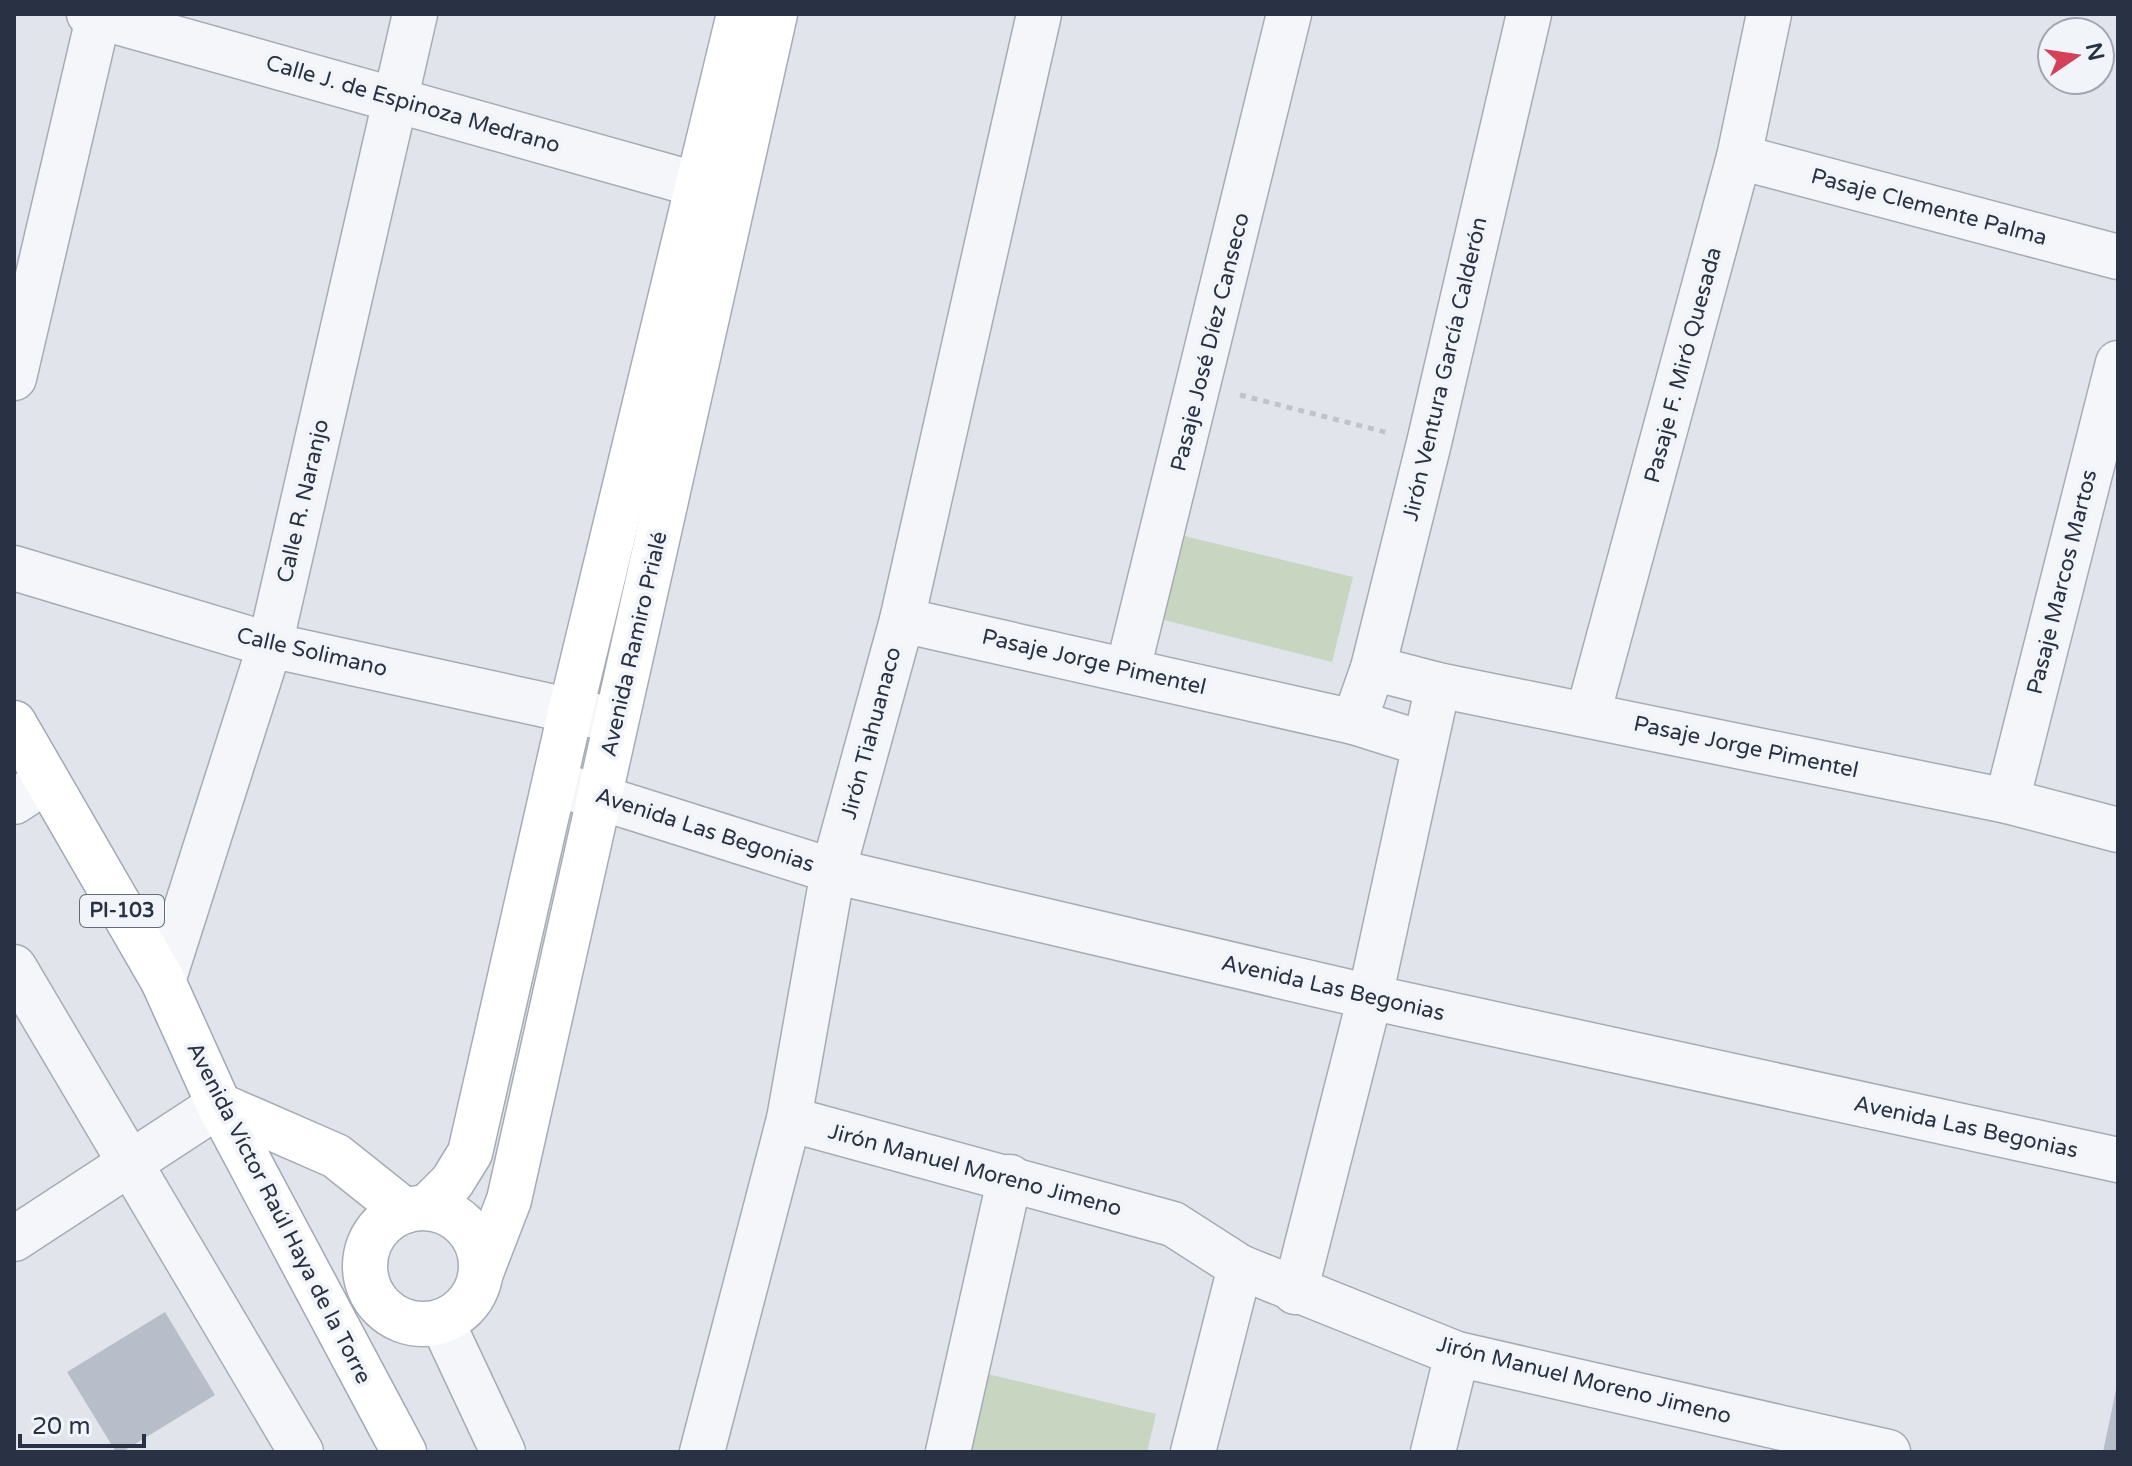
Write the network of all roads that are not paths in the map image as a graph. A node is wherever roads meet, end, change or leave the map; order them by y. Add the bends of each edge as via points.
1 (415, 14) edge
2 (739, 14) edge
3 (775, 14) edge
4 (1039, 14) edge
5 (1289, 14) edge
6 (1529, 14) edge
7 (1769, 14) edge
8 (96, 15) edge
9 (395, 98) junction
10 (1739, 157) junction
11 (718, 191) junction
12 (2118, 257) edge
13 (2118, 363) edge
14 (14, 378) edge
15 (14, 568) edge
16 (902, 620) junction
17 (270, 645) junction
18 (1373, 668) junction
19 (1128, 669) junction
20 (1438, 685) junction
21 (571, 709) junction
22 (1588, 714) junction
23 (615, 721) junction
24 (1354, 722) junction
25 (14, 723) edge
26 (1424, 744) junction
27 (557, 784) junction
28 (30, 792) edge
29 (601, 797) junction
30 (2007, 801) junction
31 (2118, 830) edge
32 (833, 871) junction
33 (14, 967) edge
34 (163, 981) junction
35 (1370, 997) junction
36 (219, 1105) junction
37 (789, 1119) junction
38 (2118, 1160) edge
39 (132, 1162) junction
40 (1010, 1177) junction
41 (416, 1209) junction
42 (14, 1239) edge
43 (371, 1240) junction
44 (1240, 1267) junction
45 (310, 1270) junction
46 (482, 1270) junction
47 (1295, 1292) junction
48 (430, 1324) junction
49 (1457, 1354) junction
50 (354, 1358) junction
51 (301, 1452) edge
52 (404, 1452) edge
53 (503, 1452) edge
54 (702, 1452) edge
55 (948, 1452) edge
56 (1193, 1452) edge
57 (1433, 1452) edge
58 (1888, 1452) edge

1 - 9 street, Calle R. Naranjo
2 - 11 street, Avenida Ramiro Prialé
3 - 11 street, Avenida Ramiro Prialé
4 - 16 street, Jirón Tiahuanaco
5 - 19 street, Pasaje José Díez Canseco
6 - 18 street, Jirón Ventura García Calderón
7 - 10 street, Pasaje F. Miró Quesada
8 - 9 street, Calle J. de Espinoza Medrano
8 - 14 street
9 - 11 street, Calle J. de Espinoza Medrano
9 - 17 street, Calle R. Naranjo
10 - 12 street, Pasaje Clemente Palma
10 - 22 street, Pasaje F. Miró Quesada
11 - 21 street, Avenida Ramiro Prialé
11 - 23 street, Avenida Ramiro Prialé
13 - 30 street, Pasaje Marcos Martos
15 - 17 street, Calle Solimano
16 - 19 street, Pasaje Jorge Pimentel
16 - 32 street, Jirón Tiahuanaco
17 - 21 street, Calle Solimano
17 - 34 street, Calle R. Naranjo
18 - 20 street, Pasaje Jorge Pimentel
18 - 24 street, Jirón Ventura García Calderón
19 - 24 street, Pasaje Jorge Pimentel
20 - 22 street, Pasaje Jorge Pimentel
20 - 26 street
21 - 23 street, Calle Solimano
21 - 27 street, Avenida Ramiro Prialé
22 - 30 street, Pasaje Jorge Pimentel
23 - 29 street, Avenida Ramiro Prialé
24 - 26 street, Pasaje Jorge Pimentel
25 - 28 street, Avenida Víctor Raúl Haya de la Torre / PI-103
26 - 35 street
27 - 29 street, Avenida Las Begonias
27 - 41 street, Avenida Ramiro Prialé via 470,1153 452,1182
28 - 34 street, Avenida Víctor Raúl Haya de la Torre / PI-103
29 - 32 street, Avenida Las Begonias
29 - 46 street, Avenida Ramiro Prialé via 509,1200
30 - 31 street, Pasaje Jorge Pimentel
32 - 35 street, Avenida Las Begonias
32 - 37 street, Jirón Tiahuanaco
33 - 39 street
34 - 36 street, Avenida Víctor Raúl Haya de la Torre / PI-103
35 - 38 street, Avenida Las Begonias
35 - 47 street
36 - 39 street
36 - 41 street via 336,1156
36 - 45 street, Avenida Víctor Raúl Haya de la Torre / PI-103
37 - 40 street, Jirón Manuel Moreno Jimeno
37 - 54 street, Jirón Tiahuanaco
39 - 42 street
39 - 51 street
40 - 44 street, Jirón Manuel Moreno Jimeno via 1173,1224
40 - 55 street
41 - 43 street via 385,1221
41 - 46 street via 449,1213 467,1227 479,1247
43 - 45 street
43 - 48 street via 364,1262 379,1305 397,1319
44 - 47 street, Jirón Manuel Moreno Jimeno
44 - 56 street
45 - 50 street, Avenida Víctor Raúl Haya de la Torre / PI-103
46 - 48 street via 476,1292 462,1311
47 - 49 street, Jirón Manuel Moreno Jimeno
48 - 50 street
48 - 53 street
49 - 57 street
49 - 58 street, Jirón Manuel Moreno Jimeno
50 - 52 street, Avenida Víctor Raúl Haya de la Torre / PI-103

